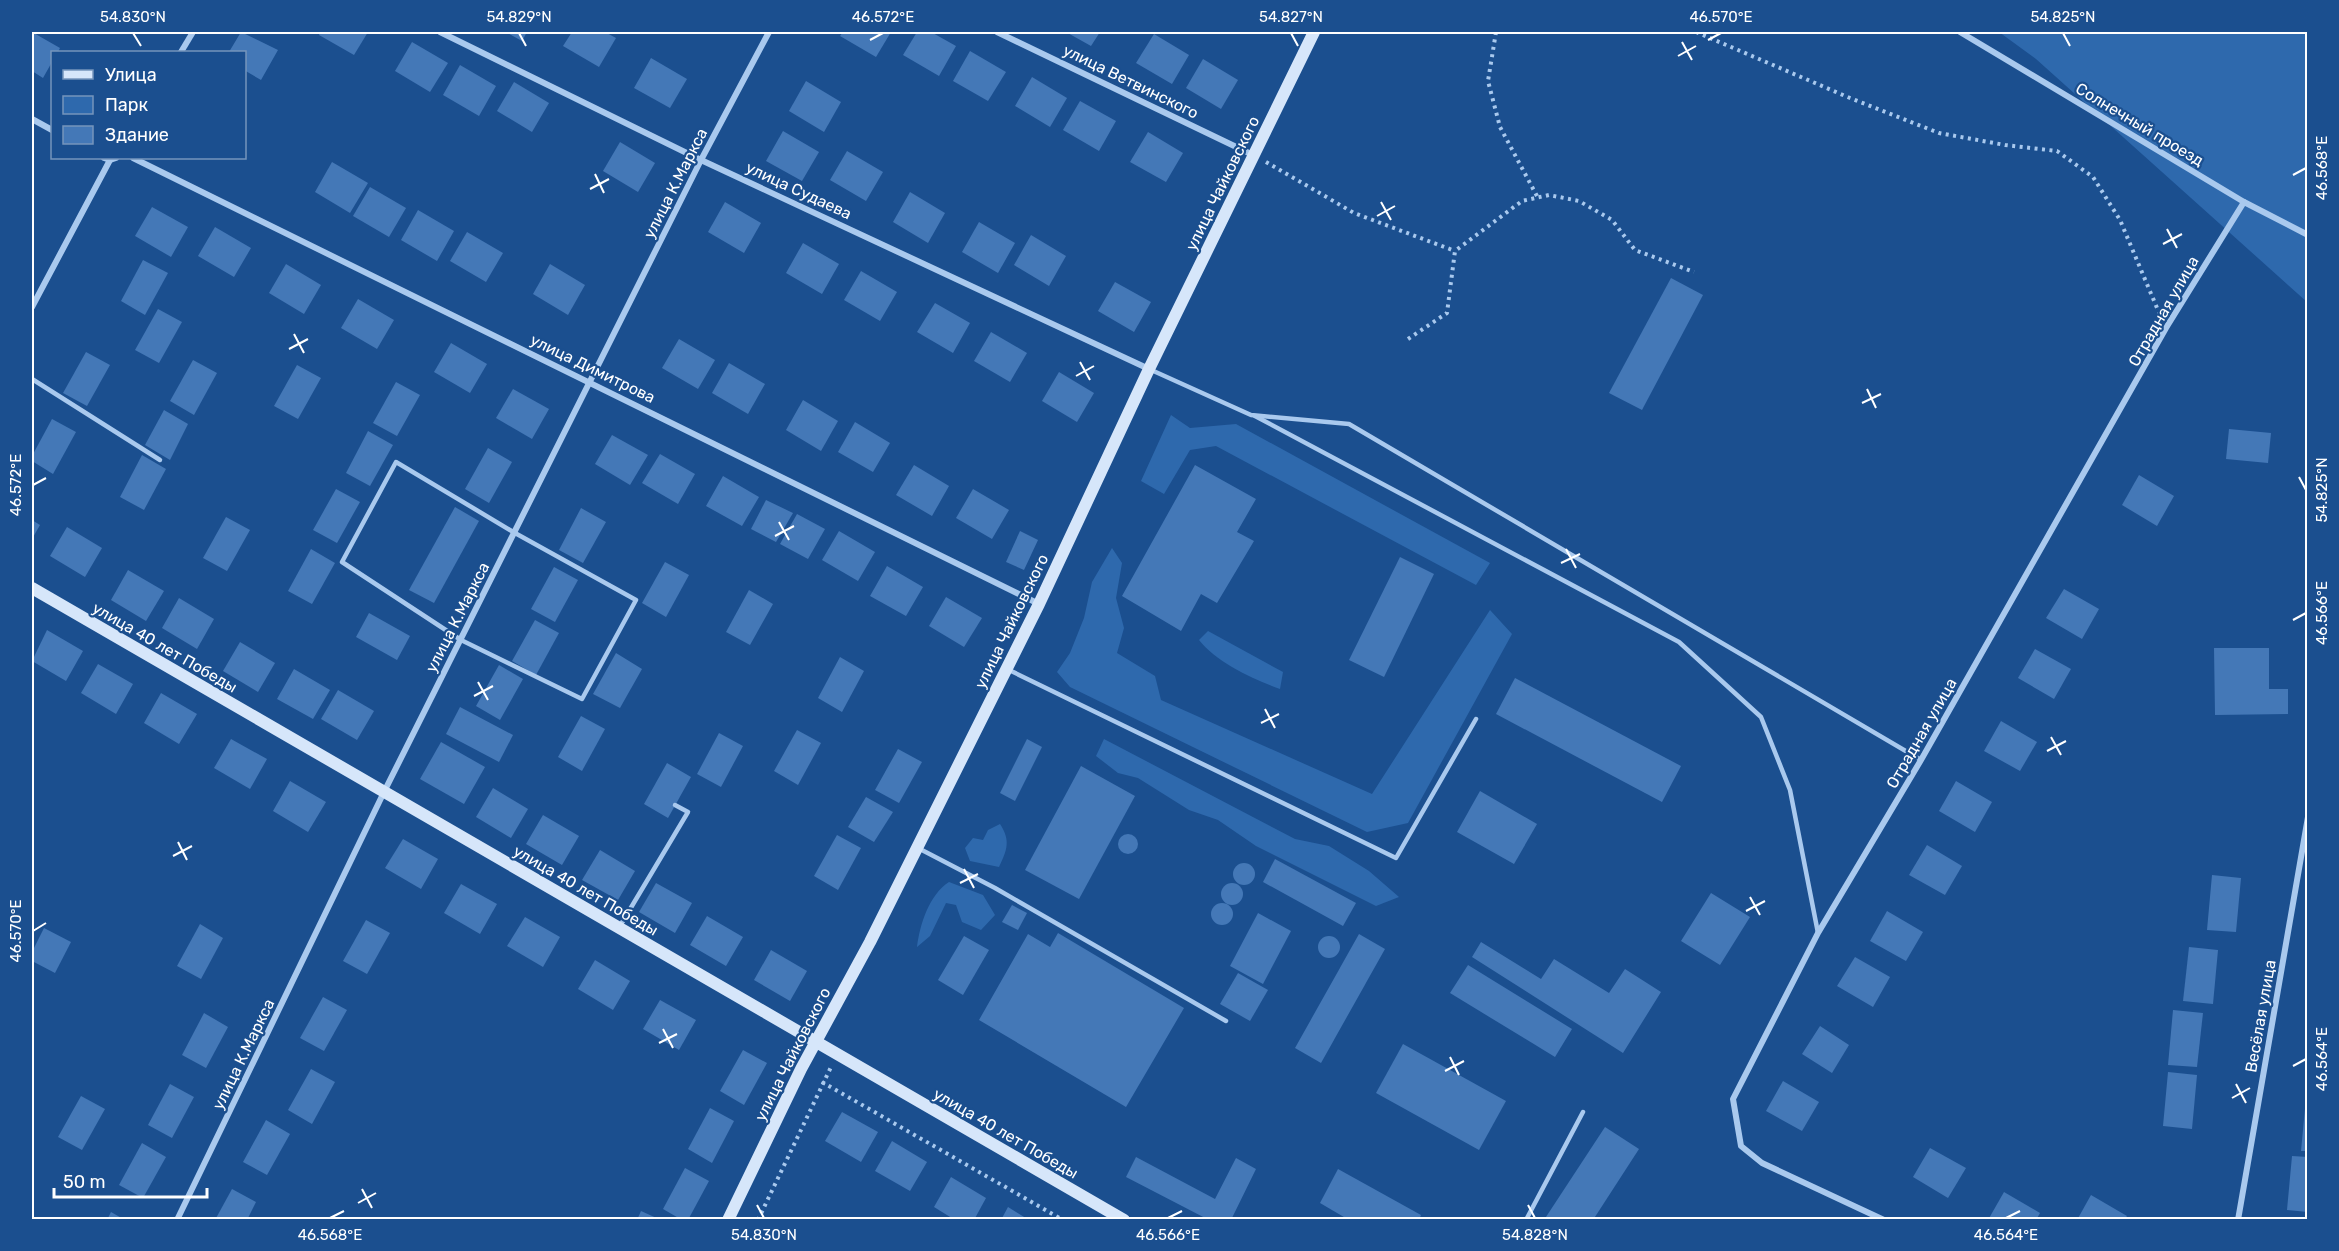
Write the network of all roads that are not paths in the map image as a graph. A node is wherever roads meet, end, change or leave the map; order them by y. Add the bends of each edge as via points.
1 (193, 32) edge
2 (440, 32) edge
3 (769, 32) edge
4 (997, 32) edge
5 (1314, 32) edge
6 (1960, 32) edge
7 (182, 51) edge
8 (32, 119) edge
9 (51, 129) edge
10 (1254, 155) junction
11 (109, 159) edge
12 (135, 159) edge
13 (701, 160) junction
14 (2244, 202) junction
15 (2307, 235) edge
16 (32, 307) edge
17 (1149, 369) junction
18 (32, 379) edge
19 (591, 382) junction
20 (1251, 415) junction
21 (160, 460) dead end
22 (515, 533) junction
23 (32, 588) edge
24 (1040, 604) junction
25 (461, 640) junction
26 (1007, 668) junction
27 (1476, 719) dead end
28 (1921, 760) junction
29 (384, 792) junction
30 (675, 806) dead end
31 (2307, 817) edge
32 (915, 847) junction
33 (619, 929) junction
34 (1818, 933) junction
35 (1226, 1021) dead end
36 (815, 1043) junction
37 (1582, 1112) dead end
38 (177, 1220) edge
39 (728, 1220) edge
40 (1124, 1220) edge
41 (1526, 1220) edge
42 (1884, 1220) edge
43 (2238, 1220) edge

1 - 7 street
2 - 13 street, улица Судаева
3 - 13 street, улица К.Маркса
4 - 10 street, улица Ветвинского
5 - 10 street, улица Чайковского
6 - 14 street, Солнечный проезд
8 - 9 street
10 - 17 street, улица Чайковского
11 - 16 street
12 - 19 street, улица Димитрова
13 - 17 street, улица Судаева
13 - 19 street, улица К.Маркса
14 - 15 street, Солнечный проезд
14 - 28 street, Отрадная улица via 2166,328
17 - 20 lane
17 - 24 street, улица Чайковского
18 - 21 lane
19 - 22 street, улица К.Маркса
19 - 24 street, улица Димитрова
20 - 28 lane via 1348,424
20 - 34 lane via 1679,642 1745,702 1761,717 1790,790
22 - 25 street, улица К.Маркса
22 - 25 lane via 636,600 582,699
22 - 25 lane via 396,462 342,562
23 - 29 street, улица 40 лет Победы
24 - 26 street, улица Чайковского
25 - 29 street, улица К.Маркса
26 - 27 lane via 1396,858
26 - 32 street, улица Чайковского
28 - 34 street, Отрадная улица
29 - 33 street, улица 40 лет Победы
29 - 38 street, улица К.Маркса
30 - 33 lane via 688,812
31 - 43 street, Весёлая улица
32 - 35 lane via 995,888
32 - 36 street, улица Чайковского via 870,942
33 - 36 street, улица 40 лет Победы
34 - 42 street, Отрадная улица via 1733,1100 1741,1146 1762,1163
36 - 39 street, улица Чайковского
36 - 40 street, улица 40 лет Победы
37 - 41 lane

